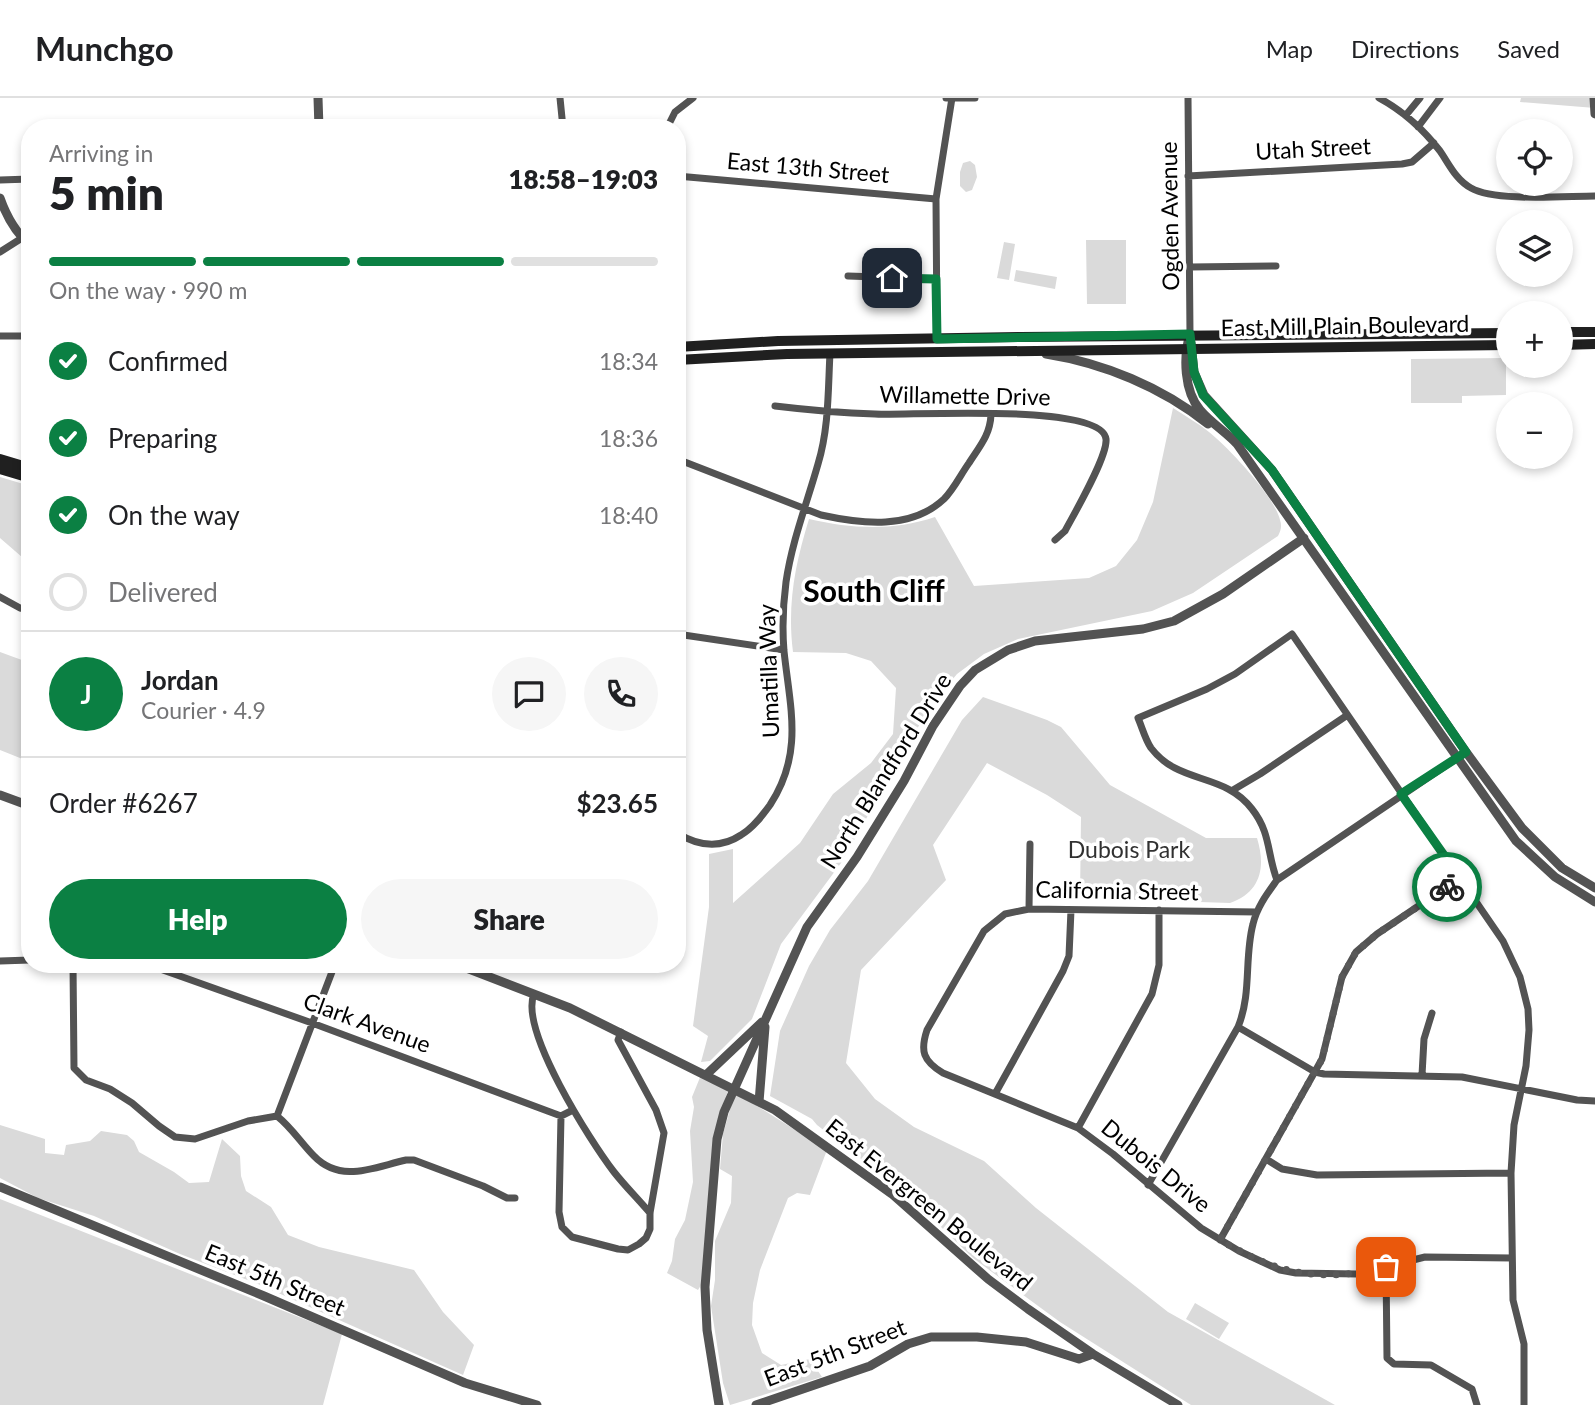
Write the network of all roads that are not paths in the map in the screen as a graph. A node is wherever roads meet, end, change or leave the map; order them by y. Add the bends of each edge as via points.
1 (318, 98) edge
2 (560, 98) edge
3 (693, 98) edge
4 (950, 98) edge
5 (975, 98) edge
6 (1188, 98) edge
7 (1379, 98) edge
8 (1420, 98) edge
9 (1440, 98) edge
10 (1594, 98) edge
11 (1595, 114) edge
12 (1406, 115) junction
13 (319, 119) edge
14 (562, 119) edge
15 (672, 119) edge
16 (1418, 127) junction
17 (1434, 143) junction
18 (1188, 176) junction
19 (686, 177) edge
20 (21, 179) edge
21 (0, 180) edge
22 (1595, 195) edge
23 (0, 198) edge
24 (936, 199) junction
25 (21, 236) edge
26 (21, 239) edge
27 (0, 252) edge
28 (1276, 266) dead end
29 (1190, 267) junction
30 (848, 276) dead end
31 (936, 279) junction
32 (1496, 332) edge
33 (1573, 332) edge
34 (1595, 332) edge
35 (1451, 333) junction
36 (1190, 334) junction
37 (0, 336) edge
38 (21, 336) edge
39 (1496, 338) edge
40 (937, 339) junction
41 (1595, 344) edge
42 (1496, 345) edge
43 (1573, 345) edge
44 (686, 346) edge
45 (1388, 346) junction
46 (1465, 346) junction
47 (1189, 348) junction
48 (1020, 350) junction
49 (830, 353) junction
50 (686, 360) edge
51 (775, 407) dead end
52 (827, 411) junction
53 (992, 415) junction
54 (1241, 451) junction
55 (0, 459) edge
56 (686, 463) edge
57 (21, 465) edge
58 (0, 469) edge
59 (21, 475) edge
60 (803, 509) junction
61 (1304, 538) junction
62 (1055, 540) dead end
63 (0, 597) edge
64 (21, 608) edge
65 (686, 635) edge
66 (784, 650) junction
67 (1346, 716) junction
68 (1466, 752) junction
69 (1456, 758) junction
70 (1233, 790) junction
71 (1401, 794) junction
72 (0, 795) edge
73 (21, 803) edge
74 (686, 839) edge
75 (1030, 844) dead end
76 (1460, 878) junction
77 (1277, 880) junction
78 (1595, 888) edge
79 (1595, 902) edge
80 (1029, 909) junction
81 (1071, 910) junction
82 (1159, 911) junction
83 (1257, 912) junction
84 (984, 931) joint
85 (21, 960) edge
86 (0, 961) edge
87 (73, 973) edge
88 (170, 973) edge
89 (331, 973) edge
90 (479, 973) edge
91 (534, 994) junction
92 (1432, 1013) dead end
93 (766, 1018) junction
94 (312, 1023) junction
95 (1238, 1027) junction
96 (621, 1032) junction
97 (1315, 1072) junction
98 (706, 1074) junction
99 (1422, 1075) junction
100 (1521, 1089) junction
101 (995, 1094) junction
102 (1595, 1101) edge
103 (759, 1102) junction
104 (573, 1110) junction
105 (277, 1116) junction
106 (561, 1116) junction
107 (1078, 1128) junction
108 (1266, 1159) junction
109 (1511, 1173) junction
110 (1148, 1185) junction
111 (0, 1187) edge
112 (515, 1198) dead end
113 (650, 1213) junction
114 (1220, 1240) junction
115 (1512, 1258) junction
116 (1386, 1267) junction
117 (1093, 1354) junction
118 (537, 1405) edge
119 (719, 1405) edge
120 (756, 1405) edge
121 (1178, 1405) edge
122 (1478, 1405) edge
123 (1524, 1405) edge

1 - 13 street
2 - 14 street
3 - 15 street
4 - 5 street
4 - 24 street
6 - 18 street, Ogden Avenue
7 - 12 street
8 - 12 street
9 - 16 street
10 - 11 street
12 - 16 street
16 - 17 street
17 - 18 street, Utah Street via 1412,162 1402,164
17 - 22 street via 1458,178 1485,194
18 - 29 street, Ogden Avenue
19 - 24 street, East 13th Street
20 - 21 street
23 - 25 street
24 - 31 street
26 - 27 street
28 - 29 street
29 - 36 street, Ogden Avenue
30 - 31 street
31 - 40 street
32 - 35 main road, East Mill Plain Boulevard
33 - 34 main road
35 - 36 main road, East Mill Plain Boulevard
35 - 45 main road via 1436,339 1390,340
36 - 40 main road, East Mill Plain Boulevard
36 - 47 street
37 - 38 street
39 - 46 main road via 1471,339
40 - 44 main road, East Mill Plain Boulevard
41 - 43 main road
42 - 46 main road, East Mill Plain Boulevard
45 - 46 main road, East Mill Plain Boulevard
45 - 47 main road, East Mill Plain Boulevard
47 - 48 main road, East Mill Plain Boulevard
47 - 54 street via 1189,380 1197,406
47 - 68 street via 1203,395 1272,470
48 - 49 main road, East Mill Plain Boulevard
48 - 54 street via 1114,371 1196,415
49 - 50 main road, East Mill Plain Boulevard
49 - 52 street, Umatilla Way
51 - 52 street, Willamette Drive
52 - 53 street, Willamette Drive
52 - 60 street, Umatilla Way via 818,463
53 - 60 street via 990,430 946,498 923,515 895,522 856,521
53 - 62 street, Willamette Drive via 1069,418 1102,431 1106,439 1102,455 1065,531
54 - 61 street
55 - 57 main road
56 - 60 street
58 - 59 main road
60 - 66 street, Umatilla Way via 786,581
61 - 69 street
61 - 93 street, North Blandford Drive via 1223,594 1174,621 1143,629 1035,641 1008,649 975,670 933,726 857,857 807,927
63 - 64 street
65 - 66 street
66 - 74 street, Umatilla Way via 793,720 789,765 779,791 748,831 729,843 707,845
67 - 70 street
67 - 70 street via 1292,634 1235,674 1138,718 1150,746 1168,766
67 - 71 street
68 - 69 street
68 - 78 street via 1522,828 1562,868
69 - 71 street
69 - 79 street via 1516,841 1555,877
70 - 77 street via 1264,827
71 - 76 street
71 - 77 street
72 - 73 street
75 - 80 street
76 - 97 street via 1356,952 1342,977 1327,1045
76 - 100 street via 1503,941 1520,977 1529,1030
77 - 83 street
80 - 81 street, California Street
80 - 84 street, California Street via 1005,914
81 - 82 street, California Street
81 - 101 street via 1069,956 1063,971
82 - 83 street, California Street
82 - 107 street via 1159,964 1152,995
83 - 95 street via 1250,939 1247,1001
84 - 101 street, Dubois Drive via 923,1042 931,1065
85 - 86 street
87 - 105 street via 74,1068 86,1080 110,1089 159,1126 185,1139
88 - 94 street, Clark Avenue
89 - 94 street
90 - 91 street, East Evergreen Boulevard
91 - 96 street, East Evergreen Boulevard
91 - 104 street via 531,1017
92 - 99 street via 1424,1039
93 - 98 street
93 - 103 street
93 - 119 street, North Blandford Drive via 724,1112 717,1139 705,1308
94 - 105 street
94 - 106 street, Clark Avenue
95 - 97 street
95 - 110 street
96 - 98 street, East Evergreen Boulevard
96 - 113 street via 618,1040 664,1133
97 - 99 street
97 - 108 street
98 - 103 street, East Evergreen Boulevard
99 - 100 street via 1462,1077
100 - 102 street
100 - 109 street
101 - 107 street, Dubois Drive
103 - 117 street, East Evergreen Boulevard via 819,1139 892,1194 988,1279
104 - 106 street
104 - 113 street via 613,1171
105 - 112 street via 315,1158 341,1171 359,1172 414,1160
106 - 113 street via 559,1220 567,1233 628,1250 646,1238
107 - 110 street, Dubois Drive
108 - 109 street via 1282,1169 1317,1175
108 - 114 street
109 - 115 street
110 - 114 street, Dubois Drive
111 - 118 street, East 5th Street via 466,1383
114 - 116 street, Dubois Drive via 1280,1270 1296,1273 1357,1274
115 - 116 street, Dubois Drive via 1425,1257
115 - 123 street via 1513,1300 1524,1344
116 - 122 street via 1387,1358 1394,1364 1430,1365 1472,1389
117 - 120 street, East 5th Street via 1079,1359 1026,1342 932,1337 908,1344 870,1366
117 - 121 street, East Evergreen Boulevard

